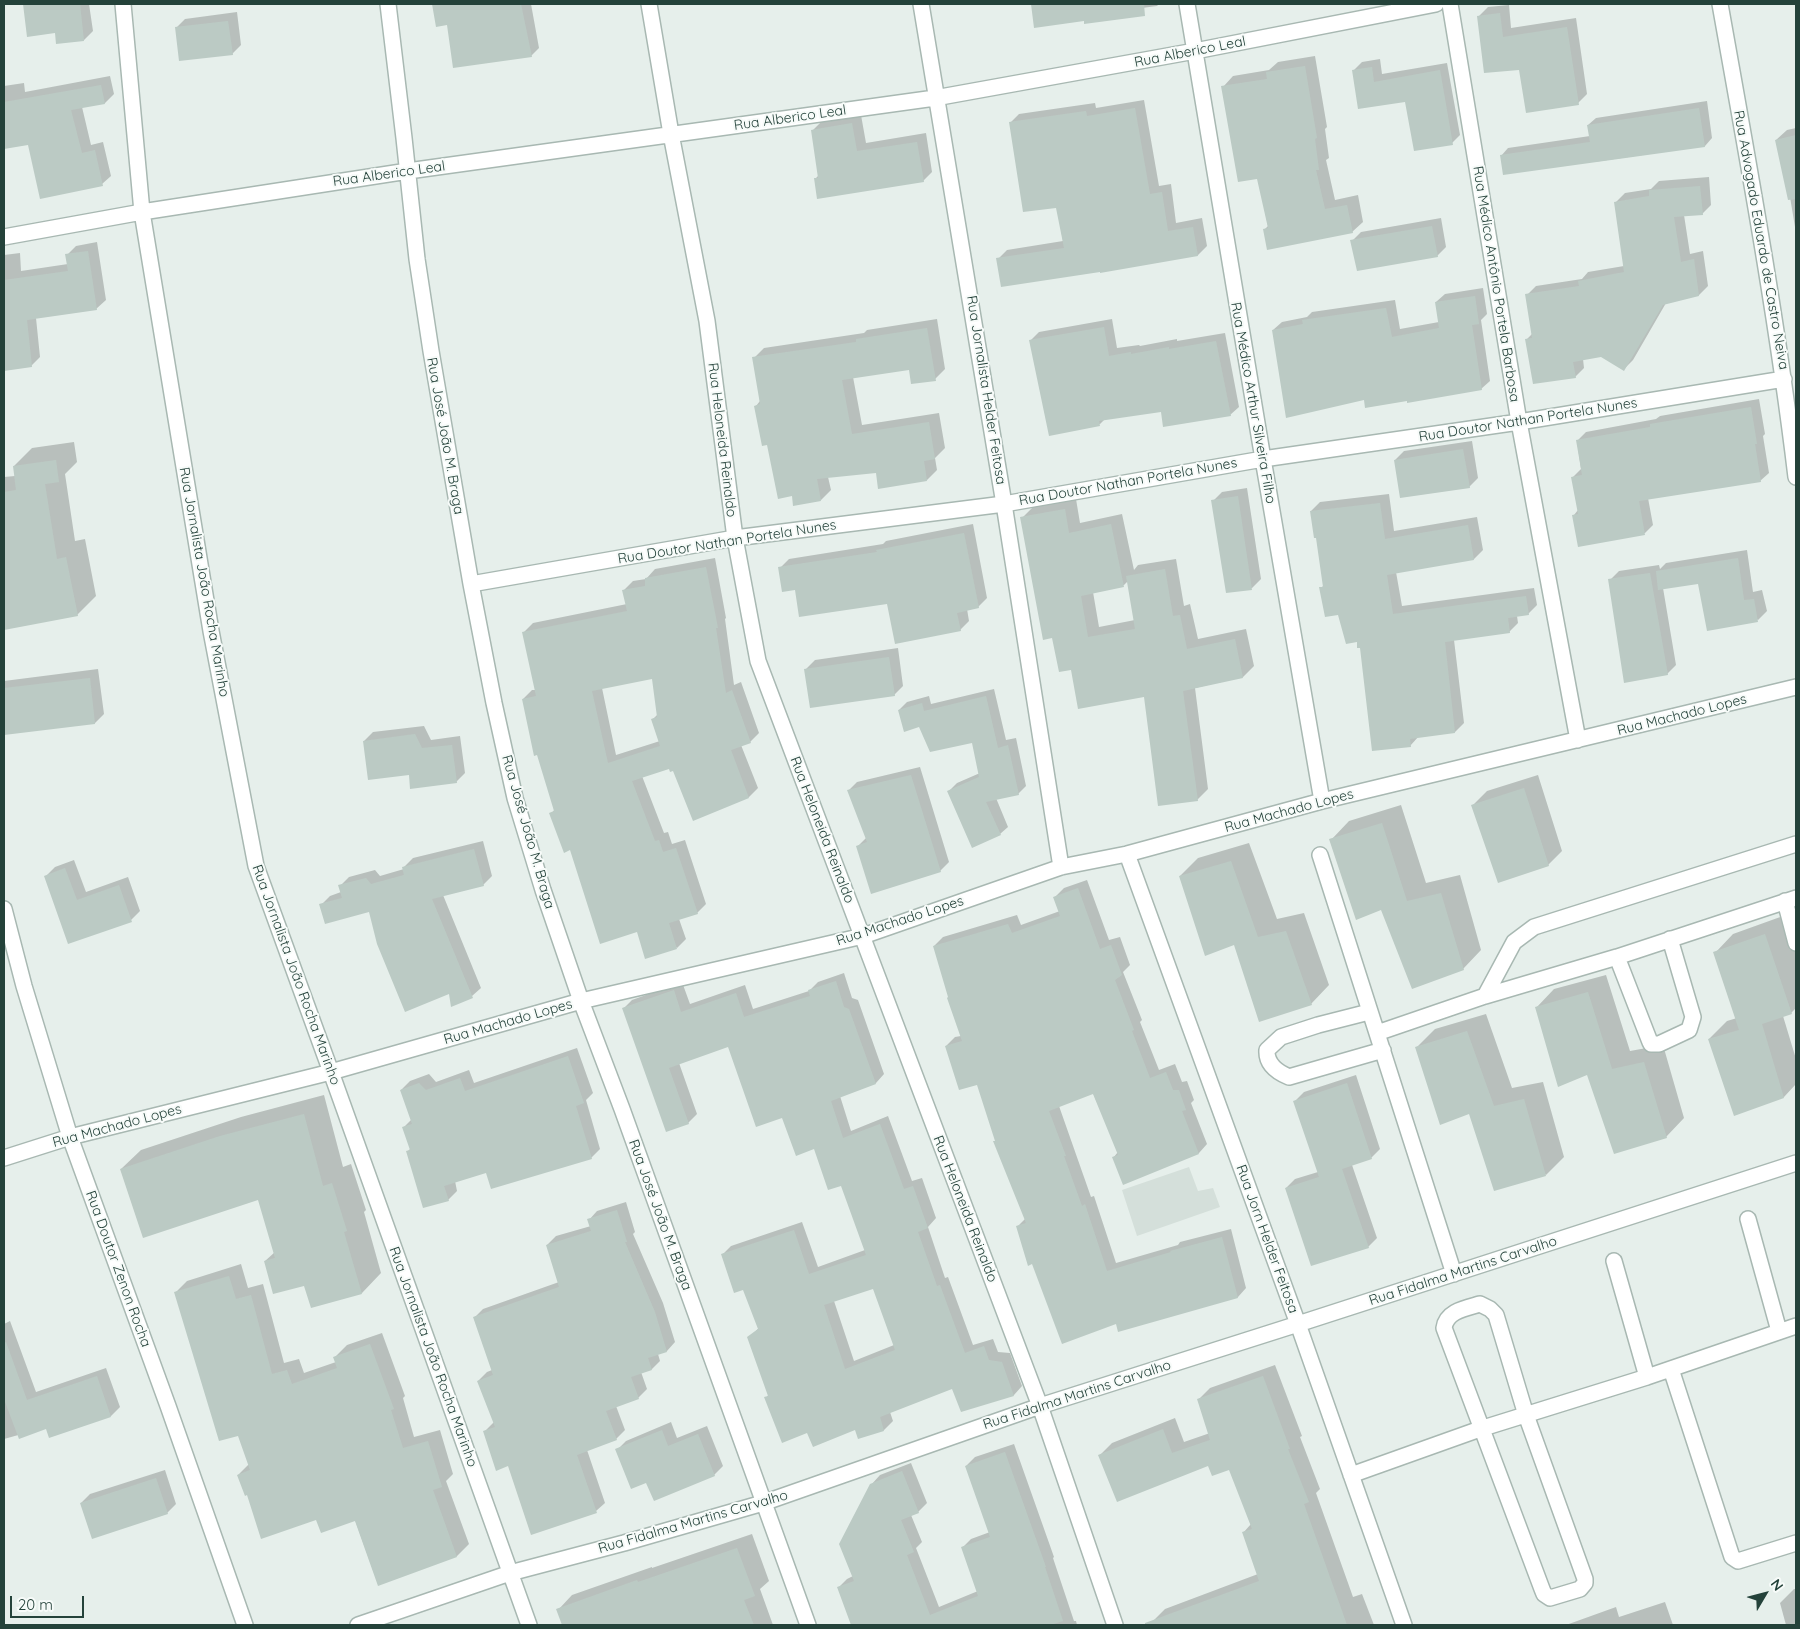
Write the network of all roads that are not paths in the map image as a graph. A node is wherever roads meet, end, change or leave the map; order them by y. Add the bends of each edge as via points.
1 (124, 4) edge
2 (388, 4) edge
3 (649, 4) edge
4 (921, 4) edge
5 (1187, 4) edge
6 (1436, 4) edge
7 (1450, 4) edge
8 (1720, 4) edge
9 (1194, 51) junction
10 (935, 98) junction
11 (671, 134) junction
12 (408, 171) junction
13 (142, 212) junction
14 (4, 237) edge
15 (1784, 379) junction
16 (1519, 422) junction
17 (1263, 459) junction
18 (1796, 477) edge
19 (1004, 504) junction
20 (735, 538) junction
21 (471, 584) junction
22 (1796, 687) edge
23 (1578, 740) junction
24 (1322, 802) junction
25 (1796, 844) edge
26 (1127, 854) junction
27 (1320, 855) dead end
28 (1061, 867) junction
29 (1790, 899) edge
30 (4, 909) edge
31 (863, 936) junction
32 (1670, 940) junction
33 (1796, 944) edge
34 (1617, 957) junction
35 (1485, 996) junction
36 (581, 1001) junction
37 (1369, 1012) junction
38 (1377, 1034) junction
39 (1383, 1050) junction
40 (331, 1072) junction
41 (70, 1137) junction
42 (4, 1158) edge
43 (1796, 1163) edge
44 (1748, 1219) dead end
45 (1614, 1261) dead end
46 (1454, 1274) junction
47 (1298, 1324) junction
48 (1796, 1326) edge
49 (1779, 1331) junction
50 (1672, 1369) junction
51 (1647, 1377) junction
52 (1040, 1406) junction
53 (1526, 1415) junction
54 (1480, 1428) junction
55 (1351, 1475) junction
56 (764, 1503) junction
57 (1796, 1543) edge
58 (510, 1574) junction
59 (245, 1625) edge
60 (358, 1625) edge
61 (529, 1625) edge
62 (808, 1625) edge
63 (1115, 1625) edge
64 (1404, 1625) edge

1 - 13 street, Rua Jornalista João Rocha Marinho
2 - 12 street, Rua José João M. Braga
3 - 11 street, Rua Heloneida Reinaldo
4 - 10 street, Rua Jornalista Helder Feitosa
5 - 9 street, Rua Médico Arthur Silveira Filho
6 - 9 street, Rua Alberico Leal
7 - 16 street, Rua Médico Antônio Portela Barbosa
8 - 15 street, Rua Advogado Eduardo de Castro Neiva
9 - 10 street, Rua Alberico Leal
9 - 17 street, Rua Médico Arthur Silveira Filho
10 - 11 street, Rua Alberico Leal
10 - 19 street, Rua Jornalista Helder Feitosa
11 - 12 street, Rua Alberico Leal
11 - 20 street, Rua Heloneida Reinaldo via 707,321
12 - 13 street, Rua Alberico Leal
12 - 21 street, Rua José João M. Braga via 431,351
13 - 14 street
13 - 40 street, Rua Jornalista João Rocha Marinho via 211,631 256,866
15 - 16 street, Rua Doutor Nathan Portela Nunes
15 - 18 street, Rua Advogado Eduardo de Castro Neiva
16 - 17 street, Rua Doutor Nathan Portela Nunes
16 - 23 street, Rua Médico Antônio Portela Barbosa
17 - 19 street, Rua Doutor Nathan Portela Nunes
17 - 24 street, Rua Médico Arthur Silveira Filho
19 - 20 street, Rua Doutor Nathan Portela Nunes
19 - 28 street, Rua Jornalista Helder Feitosa
20 - 21 street, Rua Doutor Nathan Portela Nunes
20 - 31 street, Rua Heloneida Reinaldo via 758,661
21 - 36 street, Rua José João M. Braga via 515,798
22 - 23 street, Rua Machado Lopes
23 - 24 street, Rua Machado Lopes
24 - 26 street, Rua Machado Lopes
25 - 35 street via 1534,927 1514,942
26 - 28 street, Rua Machado Lopes
26 - 47 street, Rua Jorn Helder Feitosa
27 - 37 street
28 - 31 street, Rua Machado Lopes
29 - 32 street
29 - 33 street
30 - 41 street, Rua Doutor Zenon Rocha
31 - 36 street, Rua Machado Lopes
31 - 52 street, Rua Heloneida Reinaldo
32 - 34 street
32 - 34 street via 1693,1017 1689,1030 1659,1044 1650,1042
34 - 35 street
35 - 38 street
36 - 40 street, Rua Machado Lopes
36 - 56 street, Rua José João M. Braga
37 - 38 street
37 - 39 street via 1281,1037 1266,1055 1272,1067 1288,1077
38 - 39 street
39 - 46 street
40 - 41 street, Rua Machado Lopes
40 - 58 street, Rua Jornalista João Rocha Marinho
41 - 42 street, Rua Machado Lopes
41 - 59 street, Rua Doutor Zenon Rocha
43 - 46 street, Rua Fidalma Martins Carvalho
44 - 49 street
45 - 51 street
46 - 47 street, Rua Fidalma Martins Carvalho
47 - 52 street, Rua Fidalma Martins Carvalho
47 - 55 street, Rua Jorn Helder Feitosa
48 - 49 street
49 - 50 street
50 - 51 street
50 - 57 street via 1732,1557 1738,1561
51 - 53 street
52 - 56 street, Rua Fidalma Martins Carvalho
52 - 63 street, Rua Heloneida Reinaldo
53 - 54 street
53 - 54 street via 1496,1315 1480,1304 1451,1314 1444,1322
53 - 54 street via 1585,1580 1580,1589 1550,1598 1544,1594
54 - 55 street
55 - 64 street, Rua Jorn Helder Feitosa
56 - 58 street, Rua Fidalma Martins Carvalho
56 - 62 street, Rua José João M. Braga
58 - 60 street, Rua Fidalma Martins Carvalho
58 - 61 street, Rua Jornalista João Rocha Marinho

